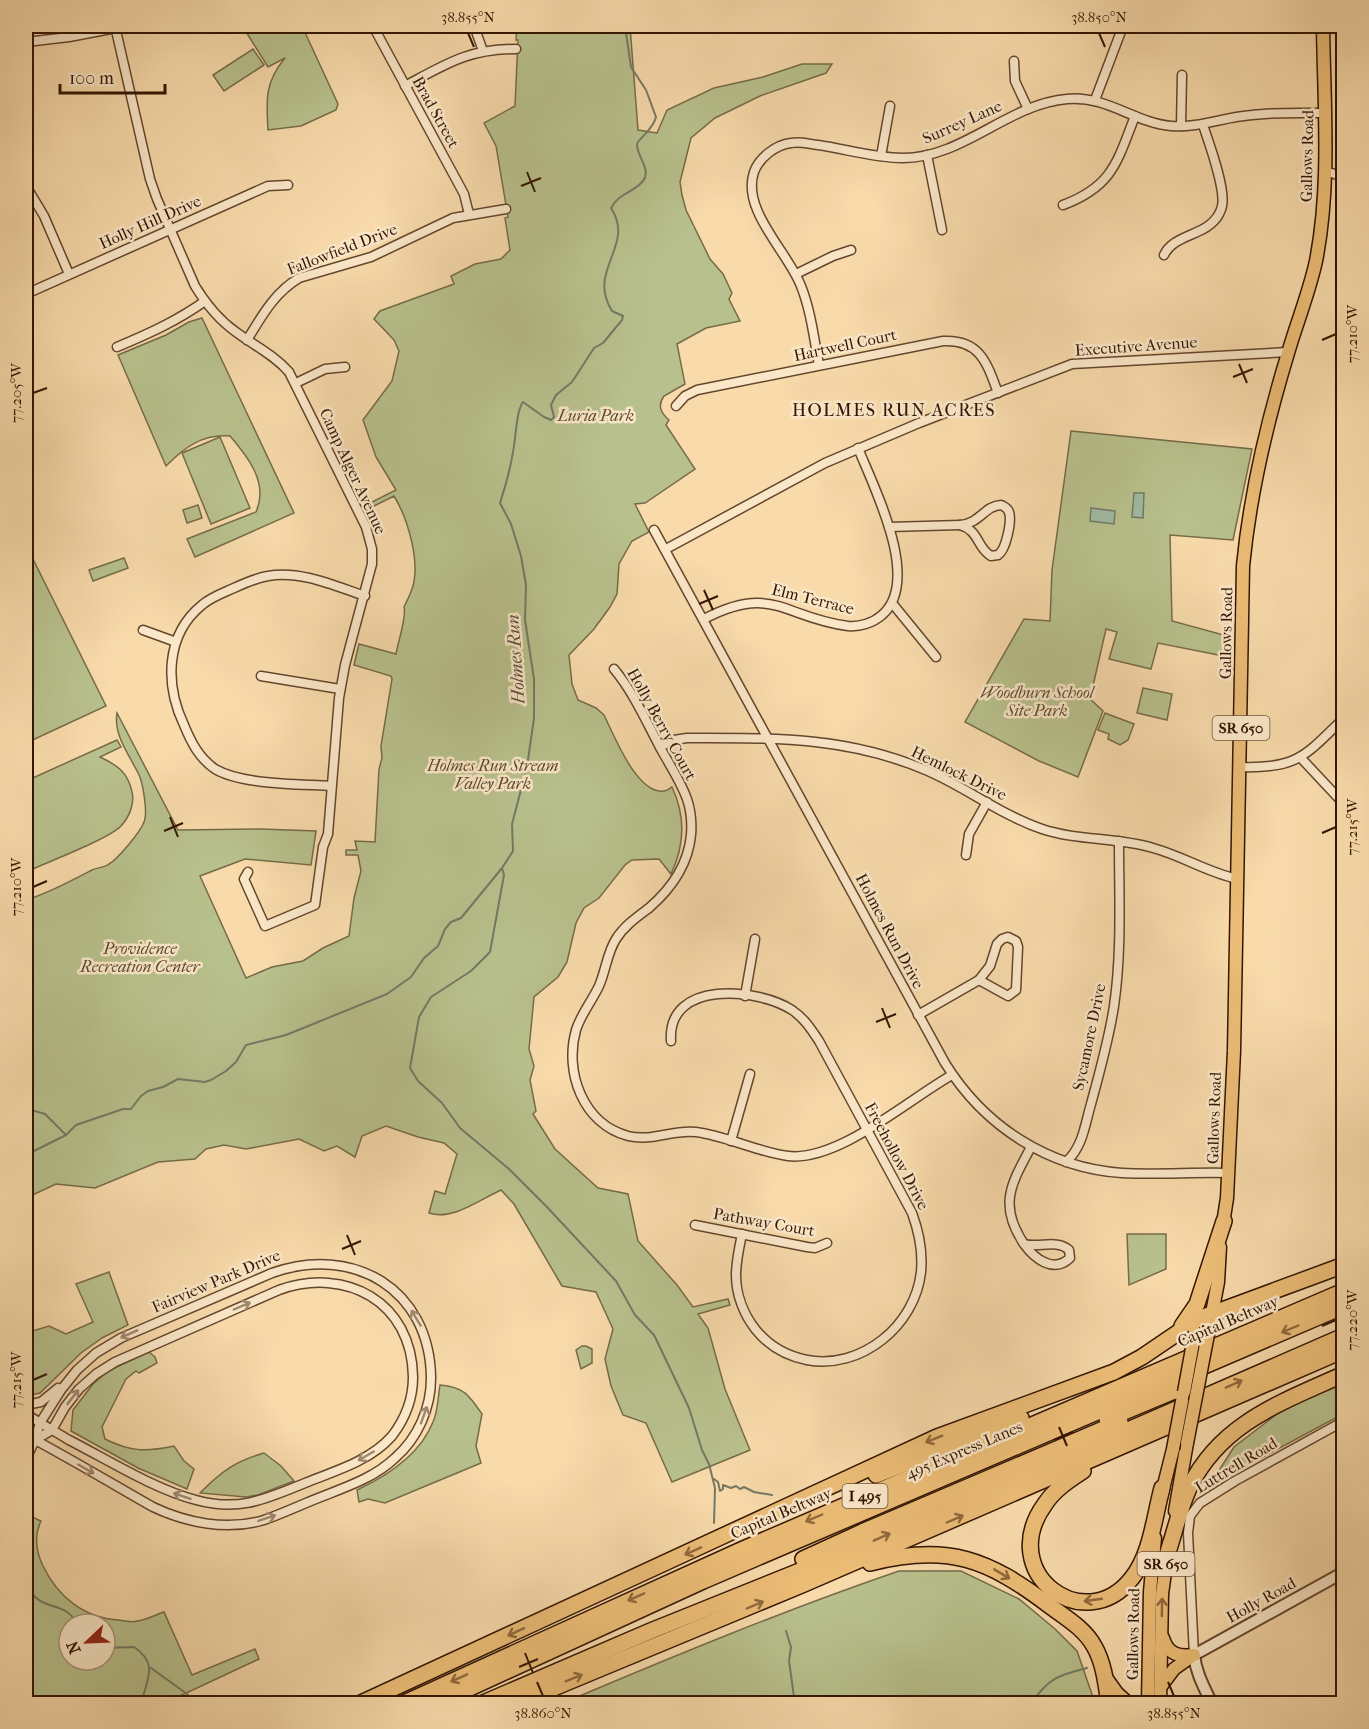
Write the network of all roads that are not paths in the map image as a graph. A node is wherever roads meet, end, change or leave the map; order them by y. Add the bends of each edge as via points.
1 (373, 26) edge
2 (474, 26) edge
3 (1123, 26) edge
4 (1323, 26) edge
5 (116, 27) edge
6 (26, 42) edge
7 (516, 49) dead end
8 (483, 51) junction
9 (1014, 61) dead end
10 (1182, 75) dead end
11 (405, 86) junction
12 (1095, 100) junction
13 (890, 106) dead end
14 (1028, 109) junction
15 (1324, 113) junction
16 (1135, 116) junction
17 (1203, 125) junction
18 (1181, 126) junction
19 (927, 155) junction
20 (881, 156) junction
21 (1325, 171) junction
22 (1344, 177) edge
23 (288, 185) dead end
24 (26, 186) edge
25 (1063, 205) dead end
26 (506, 209) dead end
27 (469, 214) junction
28 (170, 229) junction
29 (942, 230) dead end
30 (850, 250) dead end
31 (1164, 255) dead end
32 (69, 274) junction
33 (796, 274) junction
34 (26, 294) edge
35 (205, 301) junction
36 (247, 340) junction
37 (117, 347) dead end
38 (1288, 352) junction
39 (819, 365) junction
40 (345, 368) dead end
41 (296, 383) junction
42 (998, 393) junction
43 (676, 406) dead end
44 (858, 448) junction
45 (960, 525) junction
46 (889, 527) junction
47 (654, 530) dead end
48 (666, 549) junction
49 (365, 596) junction
50 (892, 603) junction
51 (704, 619) junction
52 (143, 630) dead end
53 (176, 642) junction
54 (936, 657) dead end
55 (614, 669) dead end
56 (261, 676) dead end
57 (340, 689) junction
58 (1344, 718) edge
59 (768, 737) junction
60 (660, 747) junction
61 (1300, 757) junction
62 (1240, 767) junction
63 (332, 786) junction
64 (987, 802) junction
65 (1344, 804) edge
66 (1119, 841) junction
67 (966, 855) dead end
68 (248, 872) dead end
69 (1238, 879) junction
70 (755, 939) dead end
71 (979, 980) junction
72 (745, 996) junction
73 (918, 1015) junction
74 (672, 1041) dead end
75 (750, 1074) dead end
76 (952, 1075) junction
77 (866, 1130) junction
78 (731, 1141) junction
79 (1031, 1147) junction
80 (1066, 1162) junction
81 (1228, 1173) junction
82 (1224, 1221) junction
83 (695, 1225) dead end
84 (742, 1234) junction
85 (827, 1243) dead end
86 (1024, 1244) junction
87 (1344, 1265) edge
88 (1339, 1298) edge
89 (1204, 1324) junction
90 (1178, 1331) junction
91 (1344, 1336) edge
92 (1344, 1350) edge
93 (1344, 1374) edge
94 (71, 1376) junction
95 (1179, 1397) junction
96 (26, 1405) edge
97 (26, 1414) edge
98 (1344, 1421) edge
99 (40, 1423) junction
100 (52, 1430) junction
101 (26, 1435) edge
102 (35, 1440) junction
103 (1106, 1455) junction
104 (26, 1459) edge
105 (1162, 1488) junction
106 (746, 1526) junction
107 (1168, 1552) junction
108 (1344, 1572) edge
109 (704, 1581) junction
110 (804, 1584) junction
111 (653, 1630) junction
112 (1162, 1631) junction
113 (1194, 1655) junction
114 (1106, 1680) junction
115 (1161, 1686) junction
116 (517, 1703) edge
117 (359, 1704) edge
118 (402, 1704) edge
119 (435, 1704) edge
120 (481, 1704) edge
121 (1109, 1704) edge
122 (1127, 1704) edge
123 (1148, 1704) edge
124 (1160, 1704) edge
125 (1212, 1704) edge

1 - 11 street, Brad Street
2 - 8 street
3 - 12 street
4 - 15 main road, Gallows Road / SR 650
5 - 6 street
5 - 28 street, Camp Alger Avenue via 150,179
7 - 8 street
8 - 11 street via 454,60
9 - 14 street via 1015,81
10 - 18 street
11 - 27 street, Brad Street via 464,194
12 - 14 street, Surrey Lane via 1069,98
12 - 16 street, Surrey Lane
13 - 20 street
14 - 19 street, Surrey Lane
15 - 17 street, Surrey Lane via 1253,114
15 - 21 main road, Gallows Road / SR 650
16 - 18 street, Surrey Lane
16 - 25 street via 1106,179 1089,193
17 - 18 street, Surrey Lane
17 - 31 street via 1217,172 1222,207 1214,223 1174,243
19 - 20 street, Surrey Lane
19 - 29 street
20 - 33 street, Surrey Lane via 790,142 772,150 758,163 752,179 753,201
21 - 22 street
21 - 38 main road, Gallows Road / SR 650 via 1316,263
23 - 28 street, Holly Hill Drive via 268,186
24 - 32 street via 44,216
26 - 27 street, Fallowfield Drive
27 - 36 street, Fallowfield Drive via 440,223 371,257 299,278 275,297
28 - 32 street, Holly Hill Drive
28 - 35 street, Camp Alger Avenue
30 - 33 street
32 - 34 street, Holly Hill Drive
33 - 39 street, Surrey Lane
35 - 36 street, Camp Alger Avenue via 223,322
35 - 37 street via 160,329
36 - 41 street, Camp Alger Avenue via 281,363
38 - 42 street, Executive Avenue via 1085,362
38 - 62 main road, Gallows Road / SR 650 via 1264,445 1246,540
39 - 42 street, Hartwell Court via 959,341 974,348 985,360
39 - 43 street, Hartwell Court via 697,390 684,396
40 - 41 street via 325,369
41 - 49 street, Camp Alger Avenue via 370,538 372,564
42 - 44 street, Executive Avenue
44 - 46 street
44 - 48 street, Executive Avenue
45 - 45 street via 972,531 988,554 998,555 1005,549 1010,515 1006,507 993,506 976,521
45 - 46 street
46 - 50 street via 898,576
47 - 48 street, Holmes Run Drive
48 - 51 street, Holmes Run Drive
49 - 53 street via 293,575 269,575 203,604 186,621
49 - 57 street, Camp Alger Avenue
50 - 51 street, Elm Terrace via 873,622 855,626 760,602 731,606
50 - 54 street
51 - 59 street, Holmes Run Drive
52 - 53 street
53 - 63 street via 170,675 174,703 192,744 206,761 235,777
55 - 60 street, Holly Berry Court
56 - 57 street
57 - 63 street, Camp Alger Avenue
58 - 61 street
59 - 60 street, Hemlock Drive via 687,738
59 - 64 street, Hemlock Drive via 828,742 878,753 928,771
59 - 73 street, Holmes Run Drive
60 - 78 street, Holly Berry Court via 687,800 691,826 688,851 670,887 625,928 612,946 598,987 577,1029 572,1054 574,1077 587,1107 620,1133 646,1138 691,1131
61 - 62 street via 1271,767
61 - 65 street
62 - 69 main road, Gallows Road / SR 650
63 - 68 street, Camp Alger Avenue via 315,905 265,926 244,879
64 - 66 street, Hemlock Drive via 1042,829
64 - 67 street via 969,834
66 - 69 street, Hemlock Drive via 1155,848 1212,873
66 - 80 street, Sycamore Drive via 1114,1004 1080,1144
69 - 81 main road, Gallows Road / SR 650
70 - 72 street
71 - 71 street via 990,966 999,941 1008,937 1016,941 1014,993 1006,996
71 - 73 street
72 - 74 street, Freehollow Drive via 716,993 695,999 675,1020
72 - 77 street, Freehollow Drive via 784,1006 805,1020
73 - 76 street, Holmes Run Drive
75 - 78 street
76 - 77 street, Holly Berry Court
76 - 79 street, Holmes Run Drive via 988,1116
77 - 78 street, Holly Berry Court via 828,1150 799,1156
77 - 84 street, Freehollow Drive via 912,1213 921,1250 914,1299 901,1321 882,1340 859,1354 826,1362 800,1358 774,1347 750,1322 739,1297 736,1267
79 - 80 street, Holmes Run Drive
79 - 86 street via 1013,1180 1009,1203 1012,1223
80 - 81 street, Holmes Run Drive via 1121,1173
81 - 82 main road, Gallows Road / SR 650
82 - 89 main road, Gallows Road / SR 650 via 1218,1282
82 - 90 highway via 1197,1304
83 - 84 street, Pathway Court
84 - 85 street, Pathway Court via 815,1248
86 - 86 street via 1063,1245 1070,1258 1049,1264 1036,1258
87 - 89 highway
88 - 106 highway
88 -> 109 highway, 495 Express Lanes / I 495
88 -> 118 highway, Capital Beltway / I 495 via 741,1550
89 - 90 highway
89 - 95 main road, Gallows Road / SR 650, bridge
90 -> 106 highway via 1114,1372 937,1437
111 -> 91 highway, I 495 via 857,1548
92 - 103 highway
93 - 107 highway via 1250,1419 1219,1445 1190,1487
94 - 96 street via 41,1402
94 - 99 street, Fairview Park Drive
102 -> 94 street, Fairview Park Drive via 169,1515 212,1524 242,1524 274,1516 384,1467 420,1427 431,1385 425,1337 401,1298 368,1273 323,1263 272,1272 121,1338 96,1353
95 - 105 main road, Gallows Road / SR 650, bridge via 1173,1449
95 - 107 main road, Gallows Road / SR 650, bridge via 1187,1443
95 - 109 highway via 827,1538
95 - 111 highway via 862,1532
97 - 99 street, Fairview Park Drive
98 - 113 street, Luttrell Road via 1235,1481 1194,1509 1188,1533
99 - 100 street, Fairview Park Drive
99 - 102 street, Fairview Park Drive
100 -> 100 street, Fairview Park Drive via 79,1389 115,1362 299,1283 339,1283 369,1295 395,1320 412,1359 408,1408 383,1445 357,1461 258,1502 241,1505 197,1501
100 - 102 street, Fairview Park Drive
101 - 102 street, Fairview Park Drive
102 - 104 street, Fairview Park Drive
105 -> 103 highway via 1145,1555 1138,1570 1120,1590 1091,1602 1055,1593 1039,1576 1031,1559 1029,1543 1034,1524 1052,1495
110 -> 103 highway
105 - 123 main road, Gallows Road / SR 650 via 1150,1584
106 -> 117 highway
112 -> 107 main road, Gallows Road / SR 650
108 - 113 street, Holly Road
109 - 119 highway, 495 Express Lanes / I 495
110 -> 114 highway via 905,1556 948,1556 976,1562 1032,1592 1073,1623 1090,1639
116 -> 110 highway
111 - 120 highway, I 495
112 - 113 main road via 1170,1651
112 - 115 main road, Gallows Road / SR 650
113 - 115 main road via 1174,1669
113 - 125 street, Luttrell Road via 1201,1683
114 - 121 highway
114 - 122 highway
115 - 124 main road, Gallows Road / SR 650

